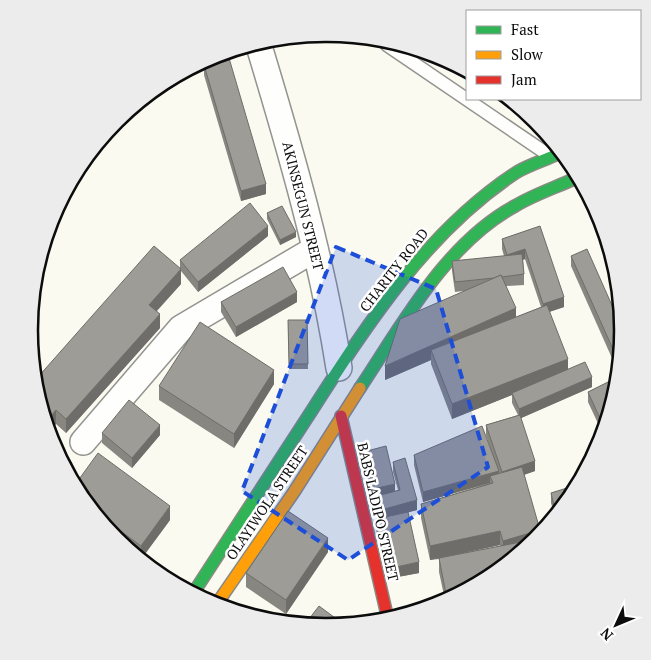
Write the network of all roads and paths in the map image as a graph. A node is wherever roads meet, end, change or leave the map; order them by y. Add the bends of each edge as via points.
1 (260, 50) edge
2 (394, 51) edge
3 (466, 98) edge
4 (470, 100) edge
5 (554, 155) edge
6 (571, 180) edge
7 (314, 249) junction
8 (339, 368) junction
9 (341, 416) junction
10 (83, 442) dead end
11 (197, 587) edge
12 (221, 598) edge
13 (386, 611) edge

1 - 7 street, AKINSEGUN STREET via 295,167
2 - 3 lane
4 - 5 lane
5 - 8 street, CHARITY ROAD via 508,177 450,225 420,256
6 - 9 street via 514,206 462,247 434,276
7 - 8 street, AKINSEGUN STREET
7 - 10 street via 181,328
8 - 11 street, CHARITY ROAD
9 - 12 street, OLAYIWOLA STREET via 294,492
9 - 13 street, BABS LADIPO STREET

